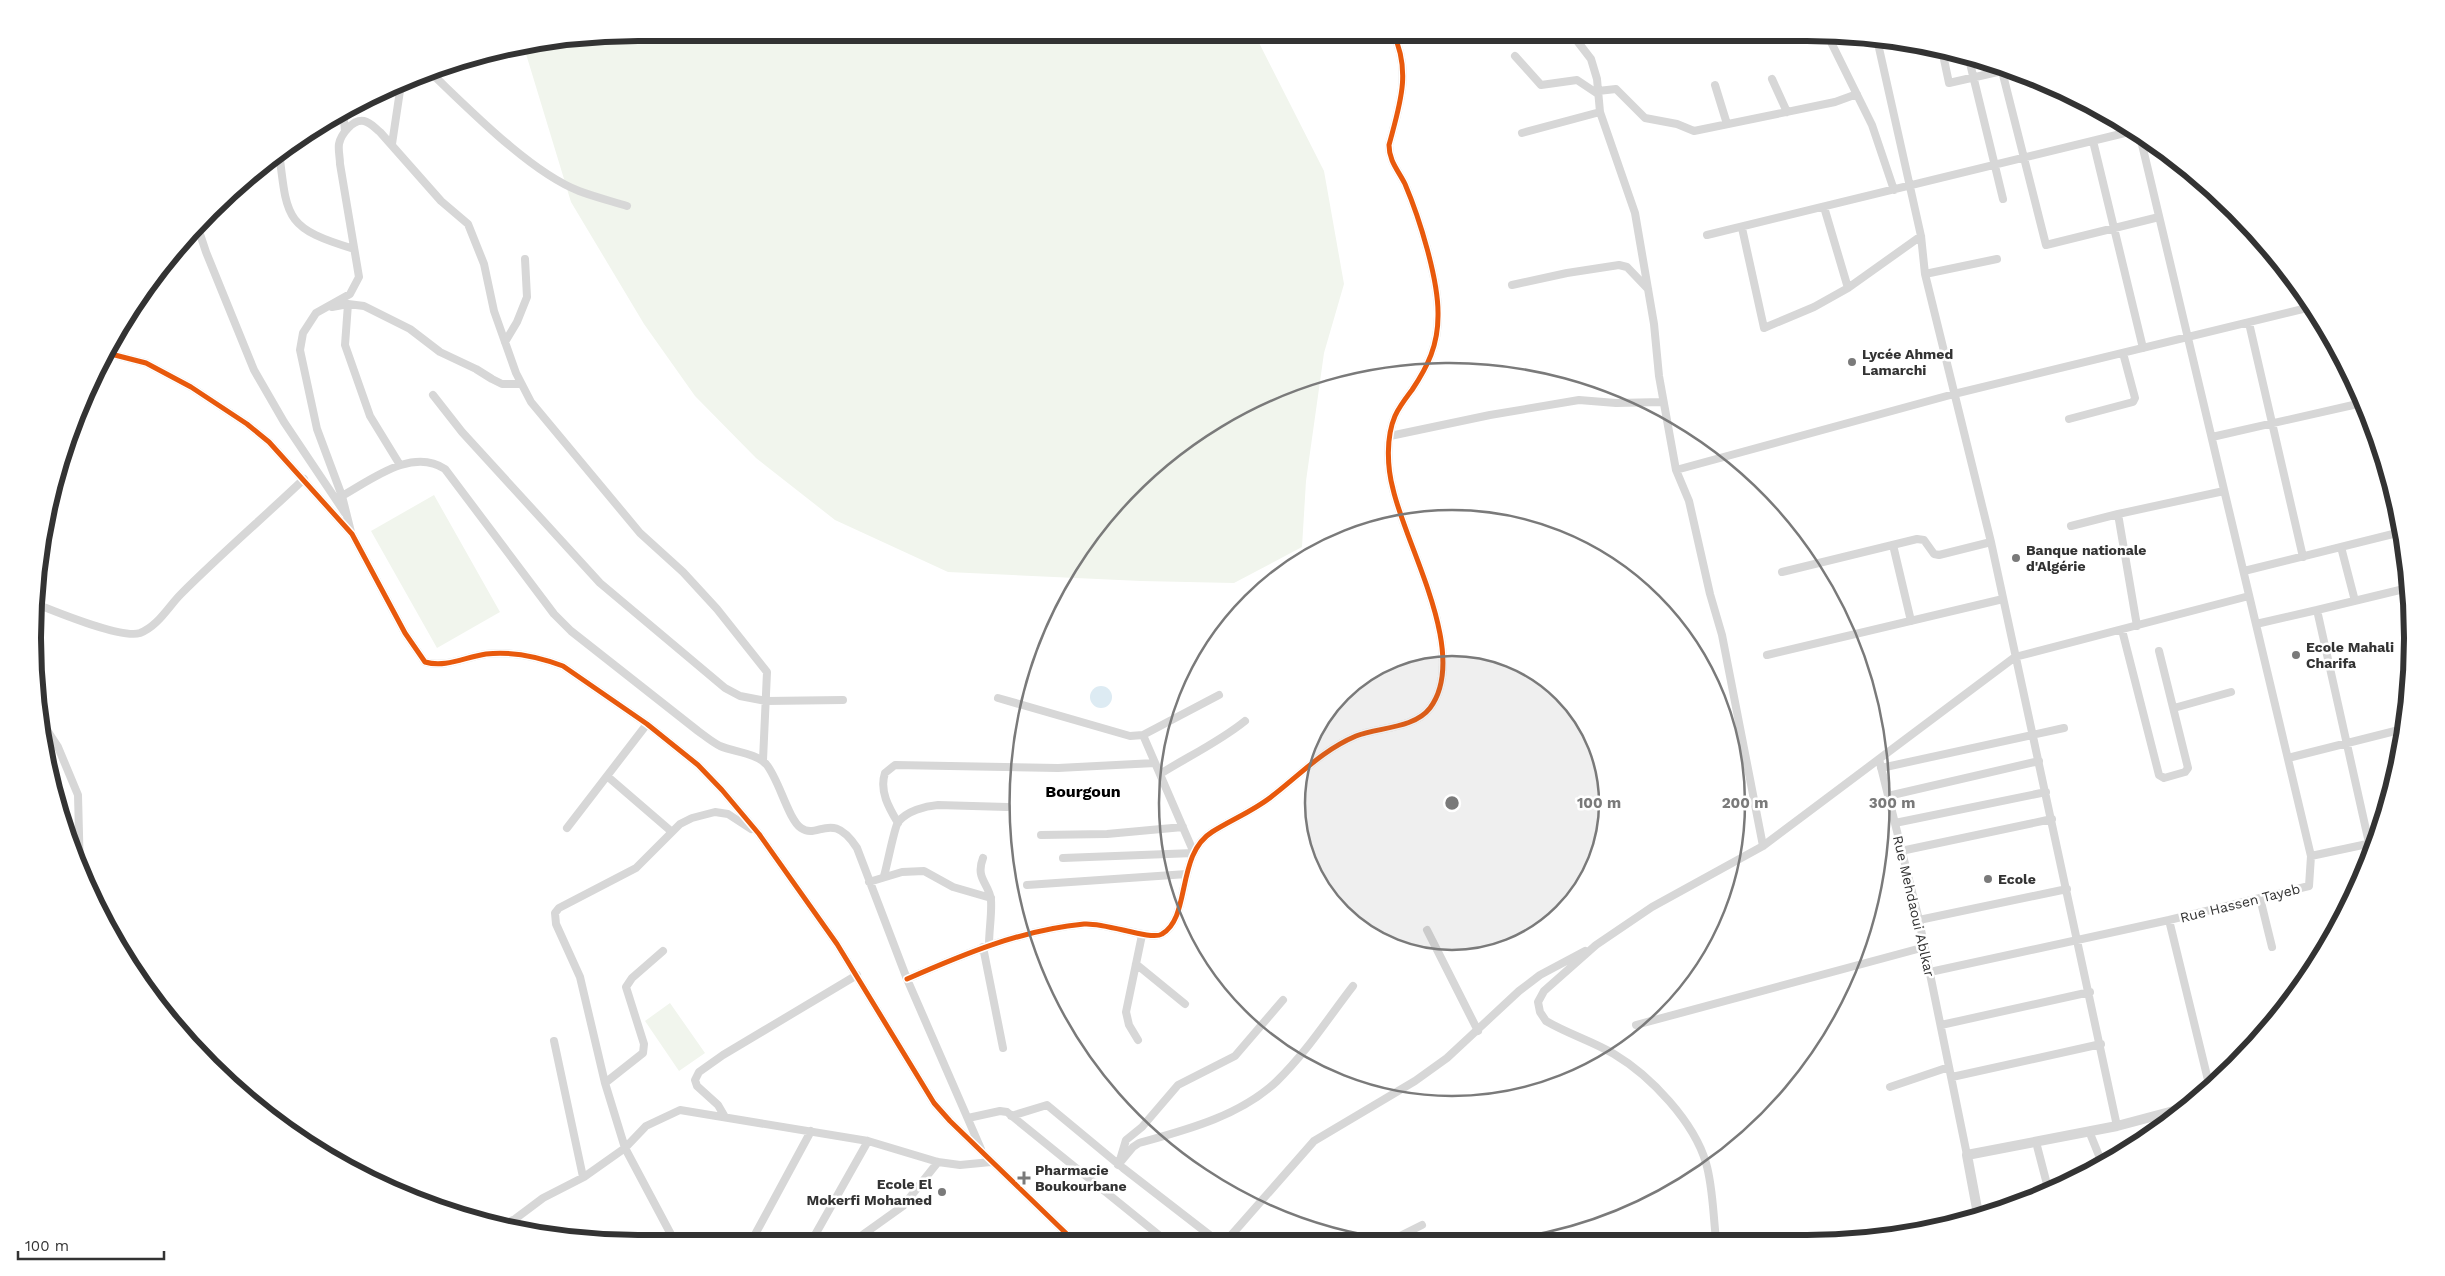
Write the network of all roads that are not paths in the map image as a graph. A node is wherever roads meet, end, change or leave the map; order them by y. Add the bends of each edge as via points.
1 (1395, 41) edge
2 (1577, 41) edge
3 (1831, 42) edge
4 (1878, 45) edge
5 (1515, 56) dead end
6 (1944, 58) edge
7 (1971, 65) edge
8 (1997, 72) edge
9 (2003, 75) edge
10 (436, 77) edge
11 (1974, 78) junction
12 (1772, 79) dead end
13 (1716, 85) dead end
14 (400, 92) edge
15 (1598, 93) junction
16 (1857, 94) junction
17 (1600, 112) junction
18 (1787, 112) junction
19 (343, 119) edge
20 (1727, 124) junction
21 (345, 131) junction
22 (1522, 133) dead end
23 (2125, 133) edge
24 (2093, 141) junction
25 (392, 144) junction
26 (2142, 144) edge
27 (2024, 157) junction
28 (280, 161) edge
29 (1994, 164) junction
30 (1910, 186) junction
31 (1894, 190) junction
32 (2002, 199) dead end
33 (627, 206) dead end
34 (1824, 207) junction
35 (2160, 217) junction
36 (1742, 228) junction
37 (2114, 228) junction
38 (200, 233) edge
39 (1707, 235) dead end
40 (1921, 236) junction
41 (354, 249) junction
42 (525, 259) dead end
43 (1997, 259) dead end
44 (1925, 274) junction
45 (1512, 285) dead end
46 (1848, 288) junction
47 (1648, 289) junction
48 (348, 304) junction
49 (2305, 309) edge
50 (316, 313) junction
51 (2249, 323) junction
52 (2188, 337) junction
53 (505, 342) junction
54 (2143, 348) junction
55 (2123, 353) junction
56 (113, 355) edge
57 (521, 384) junction
58 (1954, 394) junction
59 (433, 395) dead end
60 (1664, 402) junction
61 (2355, 404) edge
62 (2069, 420) dead end
63 (2272, 424) junction
64 (1390, 436) junction
65 (2212, 437) junction
66 (400, 464) junction
67 (1676, 470) junction
68 (304, 479) junction
69 (2224, 491) junction
70 (342, 496) junction
71 (2118, 514) junction
72 (348, 517) junction
73 (2071, 526) dead end
74 (352, 534) junction
75 (2394, 534) edge
76 (1991, 542) junction
77 (1893, 545) junction
78 (2342, 547) junction
79 (2303, 557) junction
80 (2244, 570) junction
81 (1782, 572) dead end
82 (2401, 590) edge
83 (2249, 596) junction
84 (2003, 600) junction
85 (2355, 601) junction
86 (43, 606) edge
87 (2317, 610) junction
88 (1911, 621) junction
89 (2256, 624) junction
90 (2137, 626) junction
91 (2122, 630) junction
92 (2159, 650) dead end
93 (1767, 655) dead end
94 (2015, 657) junction
95 (2230, 692) dead end
96 (1219, 695) dead end
97 (998, 698) dead end
98 (843, 700) dead end
99 (766, 701) junction
100 (2174, 708) junction
101 (1245, 720) dead end
102 (647, 724) junction
103 (2064, 728) dead end
104 (2396, 731) edge
105 (49, 734) edge
106 (2032, 734) junction
107 (1143, 735) junction
108 (2346, 743) junction
109 (2288, 758) junction
110 (1879, 759) junction
111 (763, 760) junction
112 (2038, 761) junction
113 (1155, 763) junction
114 (1881, 768) junction
115 (1160, 774) junction
116 (607, 776) junction
117 (2046, 792) junction
118 (1888, 796) junction
119 (1007, 807) dead end
120 (2052, 818) junction
121 (898, 823) junction
122 (1895, 823) junction
123 (1183, 827) junction
124 (567, 828) dead end
125 (672, 832) junction
126 (756, 832) junction
127 (1041, 835) dead end
128 (2370, 835) edge
129 (2366, 844) edge
130 (79, 846) edge
131 (1763, 846) junction
132 (1902, 851) junction
133 (1194, 853) junction
134 (2311, 856) junction
135 (983, 858) dead end
136 (1064, 858) dead end
137 (1187, 874) junction
138 (884, 876) junction
139 (869, 882) junction
140 (1027, 885) dead end
141 (2067, 889) junction
142 (991, 898) junction
143 (2260, 898) junction
144 (1919, 920) junction
145 (2169, 920) junction
146 (1427, 930) dead end
147 (1142, 934) junction
148 (2078, 940) junction
149 (1596, 945) junction
150 (986, 946) junction
151 (1924, 947) junction
152 (2272, 947) dead end
153 (663, 951) dead end
154 (1136, 964) junction
155 (1930, 972) junction
156 (857, 974) junction
157 (907, 979) junction
158 (1353, 986) dead end
159 (2090, 992) junction
160 (1283, 1000) dead end
161 (1185, 1004) dead end
162 (1941, 1025) junction
163 (1636, 1026) dead end
164 (1478, 1031) junction
165 (1138, 1040) dead end
166 (554, 1041) dead end
167 (2100, 1044) junction
168 (1003, 1048) dead end
169 (1949, 1067) junction
170 (1952, 1077) junction
171 (2209, 1079) edge
172 (605, 1083) junction
173 (1890, 1087) dead end
174 (2168, 1112) edge
175 (1011, 1116) junction
176 (725, 1117) junction
177 (968, 1118) junction
178 (2117, 1126) junction
179 (811, 1131) junction
180 (2089, 1131) junction
181 (868, 1141) junction
182 (2036, 1142) junction
183 (625, 1148) junction
184 (982, 1153) junction
185 (1967, 1155) junction
186 (2100, 1158) edge
187 (938, 1162) junction
188 (991, 1162) junction
189 (1118, 1164) junction
190 (582, 1177) junction
191 (2047, 1184) edge
192 (1977, 1209) edge
193 (512, 1221) edge
194 (1422, 1225) dead end
195 (671, 1235) edge
196 (755, 1235) edge
197 (815, 1235) edge
198 (862, 1235) edge
199 (1068, 1235) edge
200 (1159, 1235) edge
201 (1210, 1235) edge
202 (1231, 1235) edge
203 (1402, 1235) edge
204 (1715, 1235) edge

1 - 64 street via 1404,76 1403,95 1388,145 1389,154 1404,183 1428,256 1439,314 1431,360 1398,409
2 - 15 street via 1591,59
3 - 16 street
4 - 30 street
5 - 15 street via 1541,85 1577,80
6 - 11 street via 1949,83
7 - 11 street
8 - 11 street
9 - 27 street
10 - 33 street via 540,168 578,191
11 - 29 street
12 - 18 street
13 - 20 street
14 - 25 street
15 - 17 street
15 - 20 street via 1616,89 1645,118 1694,131
16 - 18 street
16 - 31 street via 1872,125
17 - 22 street
17 - 47 street via 1635,213
18 - 20 street
19 - 21 street
21 - 25 street via 364,121 372,124
21 - 41 street via 339,145 340,164
23 - 24 street
24 - 27 street
24 - 37 street
25 - 53 street via 441,201 468,224 484,264 494,311
26 - 35 street
27 - 29 street
27 - 37 street via 2046,245
28 - 41 street via 284,197 290,214 299,225
29 - 30 street
29 - 32 street
30 - 31 street
30 - 40 street
31 - 34 street
34 - 36 street
34 - 46 street
35 - 37 street
35 - 52 street
36 - 39 street
36 - 46 street via 1764,328 1814,307
37 - 54 street
38 - 72 street via 254,370 284,422
40 - 44 street
40 - 46 street
41 - 50 street via 359,270 356,284 350,294
42 - 53 street via 527,297
43 - 44 street
44 - 58 street
45 - 47 street via 1619,265 1627,267
47 - 60 street
48 - 50 street
48 - 57 street via 364,306 397,321 440,352 502,384
48 - 66 street via 345,345 370,416
49 - 51 street
50 - 70 street via 301,341 302,359 317,429
51 - 52 street
51 - 63 street
52 - 54 street
52 - 65 street
53 - 57 street
54 - 55 street
55 - 58 street
55 - 62 street via 2135,398 2133,402
56 - 68 street via 146,363 211,399 269,442
57 - 99 street via 531,402 634,526 683,572 758,660 767,672
58 - 67 street
58 - 76 street
59 - 99 street via 462,432 600,583 726,688 740,696
60 - 64 street via 1579,400
60 - 67 street
61 - 63 street
63 - 65 street
63 - 79 street
64 - 133 street via 1392,487 1440,628 1443,648 1438,690 1432,705 1417,719 1373,730 1324,752 1269,799 1210,833
65 - 69 street
66 - 70 street
66 - 111 street via 431,463 445,469 554,614 571,630 698,731 719,745
67 - 131 street via 1689,501 1724,644
68 - 74 street
68 - 86 street via 181,594 157,622 139,634 77,620
69 - 71 street
69 - 80 street
70 - 72 street
71 - 73 street
71 - 90 street
72 - 74 street
74 - 102 street via 405,633 425,662 445,664 486,654 507,653 548,660 563,666
75 - 78 street
76 - 77 street via 1939,555 1934,554 1921,539
76 - 84 street
77 - 81 street
77 - 88 street
78 - 79 street
78 - 85 street
79 - 80 street
80 - 83 street
82 - 85 street
83 - 89 street
83 - 90 street
84 - 88 street
84 - 94 street
85 - 87 street
87 - 89 street
87 - 108 street
88 - 93 street
89 - 109 street
90 - 91 street
91 - 94 street
91 - 100 street via 2159,775 2164,778 2185,772 2188,768
92 - 100 street
94 - 106 street
94 - 110 street
95 - 100 street
96 - 107 street
97 - 107 street via 1130,736
98 - 99 street
99 - 111 street
101 - 115 street via 1219,741
102 - 116 street
102 - 126 street via 710,777
103 - 106 street
104 - 108 street
105 - 130 street via 78,795
106 - 112 street
106 - 114 street
107 - 113 street
108 - 109 street
108 - 128 street
109 - 134 street
110 - 114 street, Rue Mehdaoui Ablkar
110 - 131 street
111 - 139 street via 799,826 807,831 834,827 843,832 856,848
112 - 117 street
112 - 118 street
113 - 115 street
113 - 121 street via 1058,768 895,765 884,773 883,787
114 - 118 street, Rue Mehdaoui Ablkar
115 - 123 street
116 - 124 street
116 - 125 street
117 - 120 street
117 - 122 street
118 - 122 street, Rue Mehdaoui Ablkar
119 - 121 street via 927,806 909,813
120 - 132 street
120 - 141 street
121 - 138 street
122 - 132 street, Rue Mehdaoui Ablkar
123 - 127 street via 1107,834
123 - 133 street
125 - 126 street via 692,818 715,812 728,814
125 - 172 street via 636,868 555,913 556,924 580,977
126 - 156 street
129 - 134 street
131 - 149 street via 1652,908
132 - 144 street, Rue Mehdaoui Ablkar
133 - 136 street
133 - 137 street
134 - 143 street, Rue Hassen Tayeb via 2309,886
135 - 142 street via 980,868 983,884
137 - 140 street
137 - 147 street via 1180,904 1166,932 1152,937
138 - 139 street
138 - 142 street via 924,871 953,887
139 - 157 street
141 - 144 street
141 - 148 street
142 - 150 street
143 - 145 street, Rue Hassen Tayeb
143 - 152 street
144 - 151 street, Rue Mehdaoui Ablkar
145 - 148 street, Rue Hassen Tayeb
145 - 171 street
146 - 164 street
147 - 150 street via 1113,926 1082,924
147 - 154 street
148 - 155 street, Rue Hassen Tayeb
148 - 159 street
149 - 164 street via 1540,975
149 - 204 street via 1544,991 1538,1002 1540,1012 1546,1021 1561,1030 1616,1055 1667,1099 1685,1123 1706,1162
150 - 157 street
150 - 168 street
151 - 155 street, Rue Mehdaoui Ablkar
151 - 163 street
153 - 172 street via 626,987 644,1044 643,1053
154 - 161 street
154 - 165 street via 1126,1012 1128,1025
155 - 162 street, Rue Mehdaoui Ablkar
156 - 176 street via 699,1072 696,1086 718,1105
156 - 184 street via 934,1103
157 - 177 street
158 - 189 street via 1292,1066 1260,1095 1227,1114 1139,1143
159 - 162 street
159 - 167 street
160 - 189 street via 1235,1056 1178,1085 1142,1127 1126,1140
162 - 169 street, Rue Mehdaoui Ablkar
164 - 202 street via 1415,1081 1314,1142
166 - 190 street
167 - 170 street
167 - 178 street
169 - 170 street, Rue Mehdaoui Ablkar
169 - 173 street
170 - 185 street, Rue Mehdaoui Ablkar
172 - 183 street
174 - 178 street
175 - 177 street via 1000,1111
175 - 189 street via 1047,1106
175 - 200 street
176 - 179 street
176 - 183 street via 680,1110 646,1126
177 - 184 street
178 - 180 street
179 - 181 street
179 - 196 street
180 - 182 street
180 - 186 street
181 - 187 street
181 - 197 street
182 - 185 street
182 - 191 street
183 - 190 street
183 - 195 street
184 - 188 street
185 - 192 street
187 - 188 street via 960,1165
187 - 198 street via 903,1206
188 - 199 street
189 - 201 street
190 - 193 street via 543,1198
194 - 203 street

